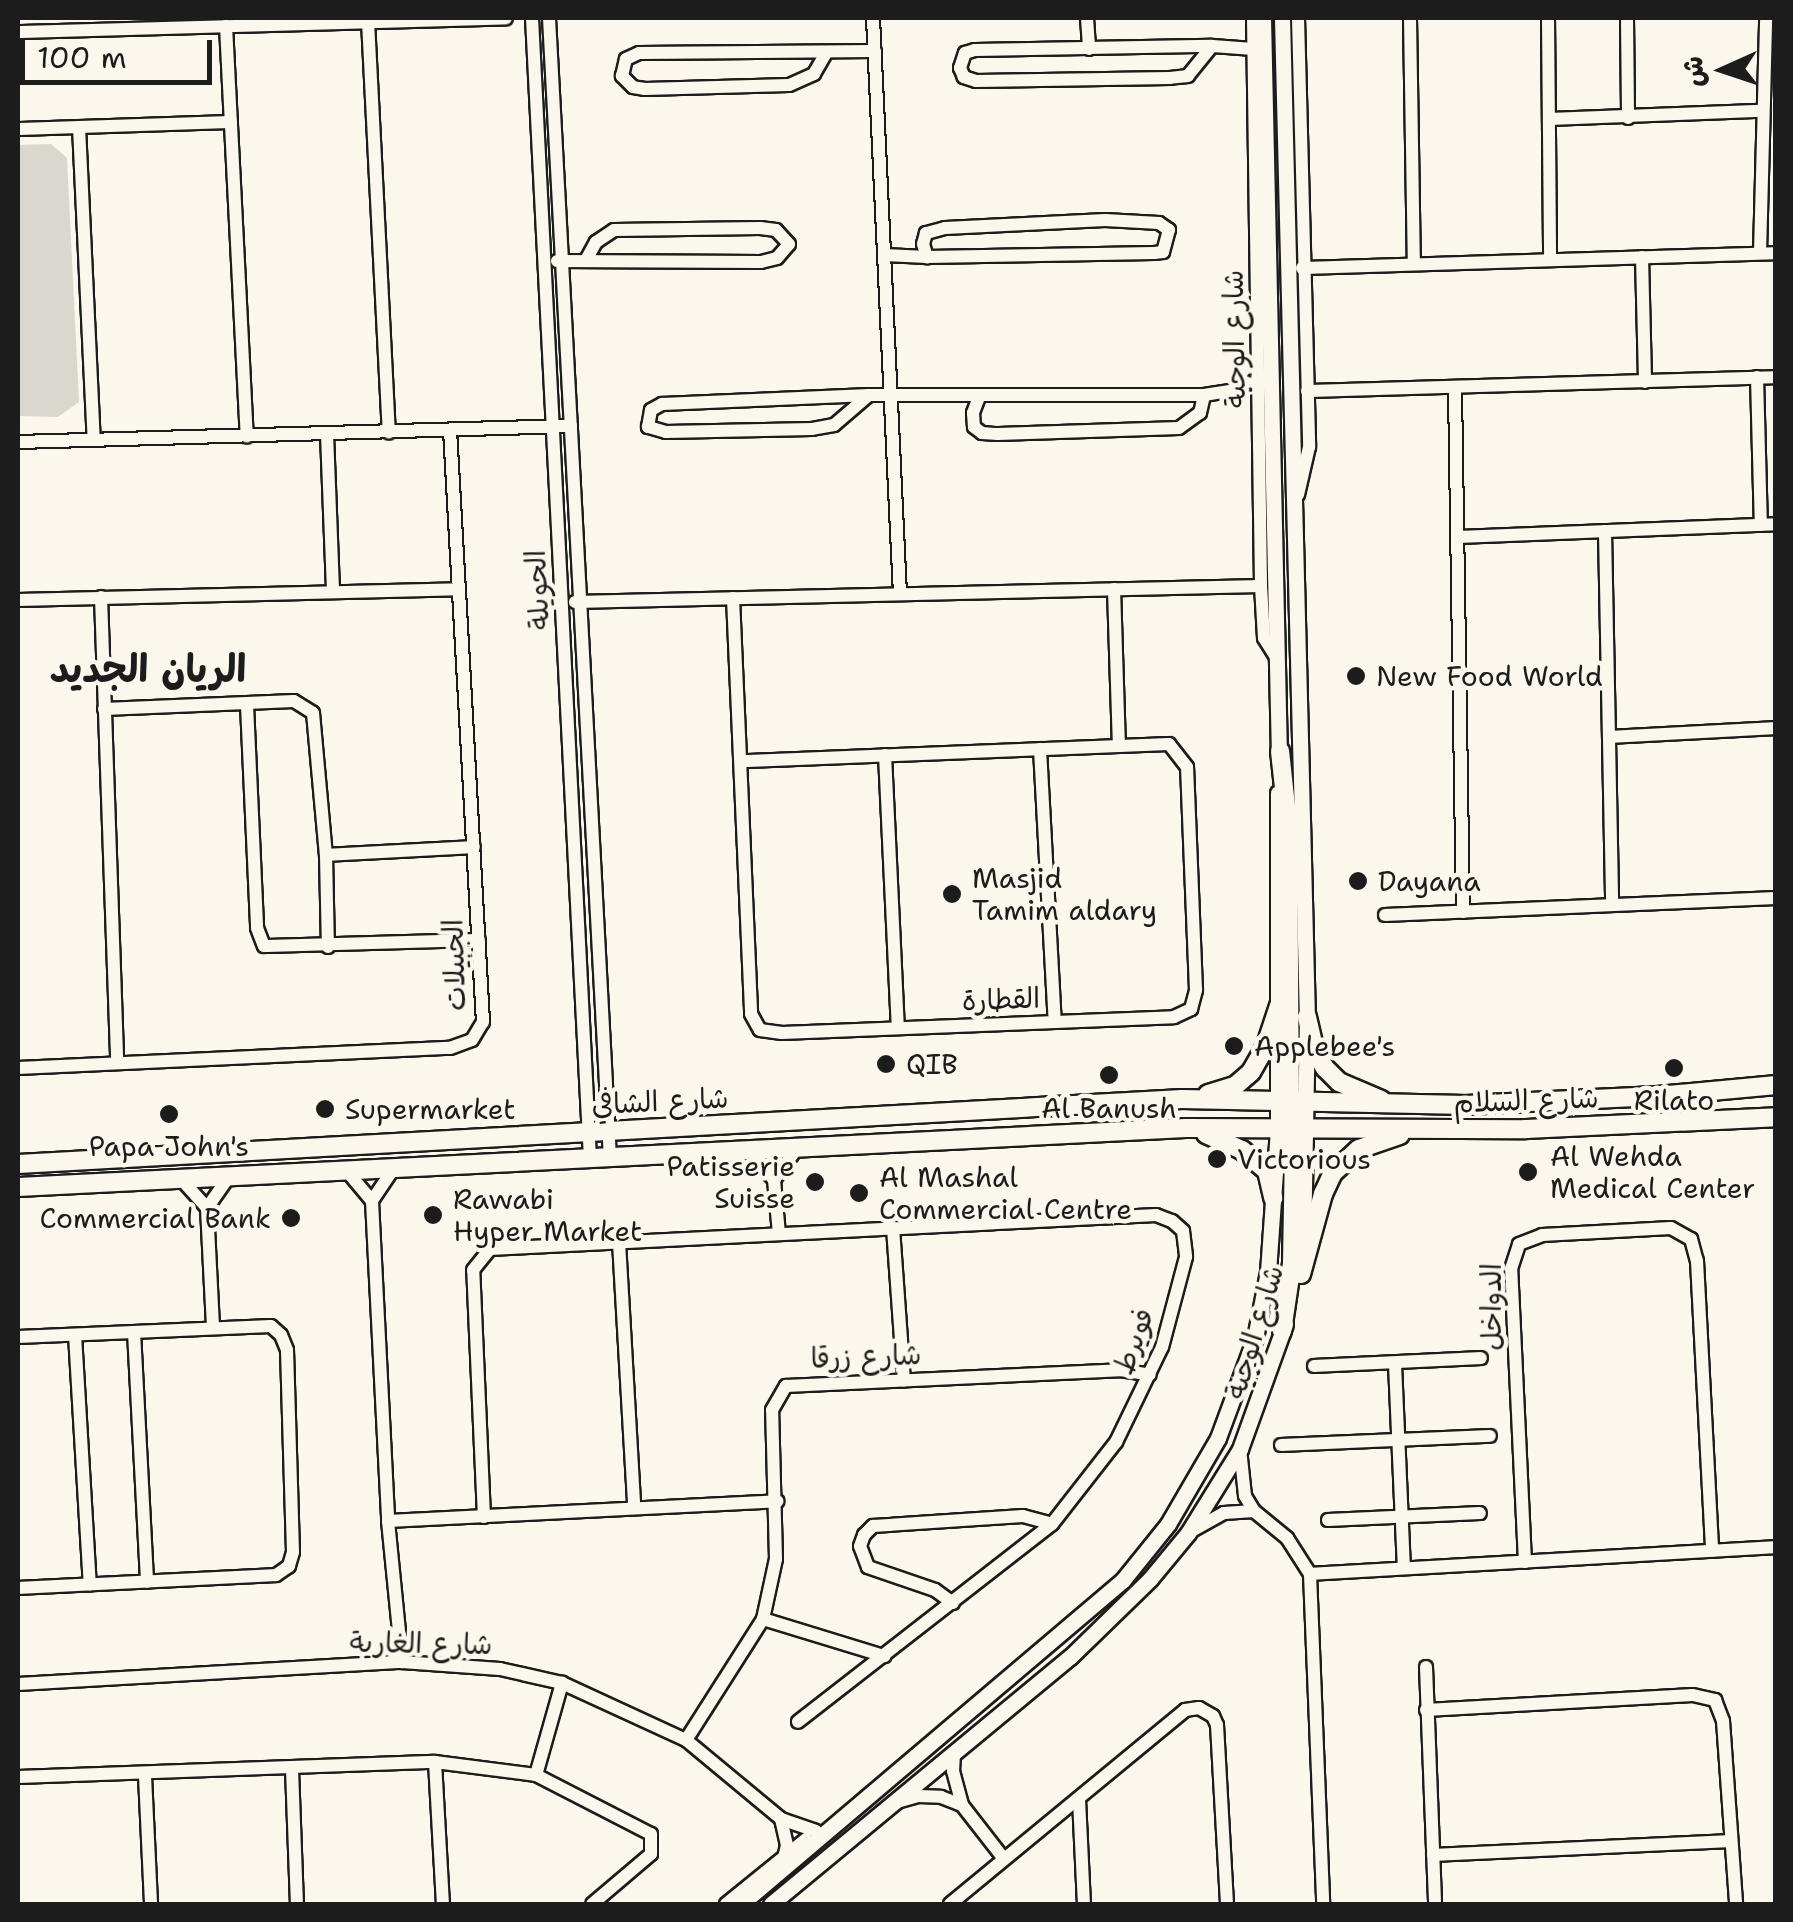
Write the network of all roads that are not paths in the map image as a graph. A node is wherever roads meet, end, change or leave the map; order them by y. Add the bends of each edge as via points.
1 (506, 18) edge
2 (532, 18) edge
3 (550, 18) edge
4 (873, 18) edge
5 (1086, 18) edge
6 (1253, 18) edge
7 (1263, 18) edge
8 (1282, 18) edge
9 (1298, 18) edge
10 (1410, 18) edge
11 (1548, 18) edge
12 (1627, 18) edge
13 (1766, 18) edge
14 (368, 21) junction
15 (157, 23) edge
16 (226, 26) junction
17 (18, 32) edge
18 (1212, 46) junction
19 (1254, 48) junction
20 (1089, 49) junction
21 (875, 51) junction
22 (826, 53) junction
23 (1762, 111) junction
24 (1628, 118) junction
25 (1549, 119) junction
26 (231, 122) junction
27 (79, 127) junction
28 (18, 129) edge
29 (1760, 253) junction
30 (1776, 253) edge
31 (884, 255) junction
32 (927, 257) junction
33 (1642, 257) junction
34 (586, 260) junction
35 (1550, 260) junction
36 (563, 261) junction
37 (545, 262) junction
38 (1414, 264) junction
39 (1302, 268) junction
40 (1776, 377) edge
41 (1260, 378) junction
42 (1757, 378) junction
43 (1645, 382) junction
44 (1455, 388) junction
45 (1306, 391) junction
46 (1226, 393) junction
47 (868, 395) junction
48 (1204, 395) junction
49 (891, 398) junction
50 (979, 398) junction
51 (1260, 408) junction
52 (571, 426) junction
53 (554, 428) junction
54 (450, 430) junction
55 (388, 432) junction
56 (327, 434) junction
57 (247, 436) junction
58 (94, 440) junction
59 (18, 442) edge
60 (1295, 508) junction
61 (1769, 525) edge
62 (1605, 531) junction
63 (1458, 537) junction
64 (1261, 586) junction
65 (1114, 589) junction
66 (333, 590) junction
67 (459, 590) junction
68 (900, 594) junction
69 (101, 596) junction
70 (734, 598) junction
71 (18, 600) edge
72 (563, 602) junction
73 (580, 602) junction
74 (1276, 657) junction
75 (247, 705) junction
76 (104, 709) junction
77 (1776, 728) edge
78 (1610, 737) junction
79 (1119, 746) junction
80 (1040, 750) junction
81 (1280, 751) junction
82 (885, 756) junction
83 (741, 761) junction
84 (474, 847) junction
85 (326, 855) junction
86 (576, 882) junction
87 (595, 882) junction
88 (1776, 898) edge
89 (1612, 905) junction
90 (1463, 912) junction
91 (1384, 915) dead end
92 (479, 940) junction
93 (328, 947) junction
94 (1280, 1003) junction
95 (1306, 1016) junction
96 (1056, 1022) junction
97 (898, 1028) junction
98 (117, 1061) junction
99 (18, 1068) edge
100 (1776, 1085) edge
101 (1182, 1099) junction
102 (1396, 1104) junction
103 (1466, 1104) junction
104 (1292, 1116) junction
105 (1776, 1118) edge
106 (1749, 1120) junction
107 (1186, 1128) junction
108 (609, 1131) junction
109 (1411, 1131) junction
110 (589, 1133) junction
111 (1776, 1133) edge
112 (1079, 1134) junction
113 (796, 1150) junction
114 (749, 1152) junction
115 (610, 1159) junction
116 (590, 1160) junction
117 (18, 1164) edge
118 (395, 1168) junction
119 (346, 1170) junction
120 (229, 1176) junction
121 (182, 1179) junction
122 (774, 1180) junction
123 (18, 1187) edge
124 (1273, 1198) junction
125 (372, 1201) junction
126 (207, 1208) junction
127 (894, 1228) junction
128 (779, 1234) junction
129 (619, 1242) junction
130 (1300, 1274) junction
131 (213, 1328) junction
132 (1282, 1331) junction
133 (134, 1332) junction
134 (75, 1334) junction
135 (18, 1337) edge
136 (1482, 1358) dead end
137 (1395, 1364) junction
138 (1314, 1366) dead end
139 (1150, 1375) junction
140 (904, 1381) junction
141 (1490, 1436) dead end
142 (1399, 1441) junction
143 (1280, 1446) dead end
144 (1240, 1450) junction
145 (777, 1501) junction
146 (634, 1506) junction
147 (1254, 1511) junction
148 (1480, 1513) dead end
149 (484, 1517) junction
150 (1402, 1517) junction
151 (1328, 1520) dead end
152 (388, 1522) junction
153 (1052, 1524) junction
154 (1188, 1534) junction
155 (1776, 1547) edge
156 (1712, 1551) junction
157 (1525, 1562) junction
158 (1404, 1567) junction
159 (1310, 1574) junction
160 (147, 1582) junction
161 (90, 1585) junction
162 (18, 1588) edge
163 (953, 1603) junction
164 (763, 1619) junction
165 (884, 1656) junction
166 (402, 1662) junction
167 (1426, 1666) dead end
168 (562, 1683) junction
169 (18, 1684) edge
170 (1426, 1710) junction
171 (798, 1722) dead end
172 (939, 1737) junction
173 (686, 1740) junction
174 (954, 1754) junction
175 (436, 1762) junction
176 (292, 1769) junction
177 (536, 1775) junction
178 (145, 1776) junction
179 (18, 1777) edge
180 (1079, 1799) junction
181 (897, 1803) junction
182 (962, 1805) junction
183 (780, 1819) junction
184 (816, 1831) junction
185 (1731, 1841) junction
186 (1434, 1855) junction
187 (784, 1858) junction
188 (1004, 1858) junction
189 (151, 1904) edge
190 (297, 1904) edge
191 (444, 1904) edge
192 (592, 1904) edge
193 (726, 1904) edge
194 (741, 1904) edge
195 (770, 1904) edge
196 (950, 1904) edge
197 (1084, 1904) edge
198 (1227, 1904) edge
199 (1323, 1904) edge
200 (1435, 1904) edge
201 (1736, 1904) edge

1 - 14 street
2 - 37 street, الحويلة
3 - 36 street, الحويلة
4 - 21 street
5 - 20 street
6 - 19 street, شارع الوجبة
7 - 74 street, شارع الوجبة
8 - 60 street, شارع الوجبة
9 - 39 street, شارع الوجبة
10 - 38 street
11 - 25 street
12 - 24 street
13 - 23 street
14 - 16 street
14 - 55 street
15 - 16 street
15 - 17 street
16 - 26 street
18 - 19 street
18 - 20 street
18 - 20 street via 1188,76 1170,78 976,81 964,78 960,68 965,53 975,50
19 - 41 street, شارع الوجبة
21 - 22 street
21 - 31 street
22 - 22 street via 640,53 626,59 622,76 645,88 789,85 814,74
23 - 24 street
23 - 29 street
24 - 25 street
25 - 35 street
26 - 27 street
26 - 57 street
27 - 28 street
27 - 58 street
29 - 30 street
29 - 33 street
31 - 32 street
31 - 49 street
32 - 32 street via 1154,254 1162,252 1169,230 1159,222 1105,220 945,228 926,233
33 - 35 street
33 - 43 street
34 - 34 street via 761,262 777,258 790,244 776,230 760,228 614,230
34 - 36 street
35 - 38 street
36 - 37 street
36 - 52 street, الحويلة
37 - 53 street, الحويلة
38 - 39 street
39 - 45 street, شارع الوجبة
40 - 42 street
41 - 46 street
41 - 51 street, شارع الوجبة
42 - 43 street
42 - 61 street
43 - 44 street
44 - 45 street
44 - 63 street
45 - 60 street, شارع الوجبة via 1309,447
46 - 48 street
46 - 51 street
47 - 47 street via 662,404 651,410 648,428 834,426
47 - 49 street
48 - 50 street
48 - 50 street via 1200,414 1178,428 998,434 974,426
49 - 50 street
49 - 68 street
51 - 64 street, شارع الوجبة
52 - 53 street
52 - 73 street, الحويلة
53 - 54 street
53 - 72 street, الحويلة
54 - 55 street
54 - 67 street, الجبيلات
55 - 56 street
56 - 57 street
56 - 66 street
57 - 58 street
58 - 59 street
60 - 95 street, شارع الوجبة
61 - 62 street
62 - 63 street
62 - 78 street
63 - 90 street
64 - 65 street
64 - 74 street, شارع الوجبة via 1264,638
65 - 68 street
65 - 79 street
66 - 67 street
66 - 69 street
67 - 84 street, الجبيلات
68 - 70 street
69 - 71 street
69 - 76 street
70 - 73 street
70 - 83 street, القطارة
72 - 73 street
72 - 86 street, الحويلة
73 - 87 street, الحويلة
74 - 81 street, شارع الوجبة
75 - 76 street
75 - 85 street via 294,702 312,714
75 - 93 street via 260,941 277,948
76 - 98 street
77 - 78 street
78 - 89 street
79 - 80 street, القطارة
79 - 96 street, القطارة via 1169,744 1187,767 1196,990 1191,1010 1174,1017
80 - 82 street, القطارة
80 - 96 street
81 - 94 street, شارع الوجبة
81 - 104 main road via 1288,826
82 - 83 street, القطارة
82 - 97 street
83 - 97 street, القطارة via 752,1014 760,1030
84 - 85 street
84 - 92 street, الجبيلات
85 - 93 street
86 - 87 street
86 - 110 street, الحويلة
87 - 108 street, الحويلة
88 - 89 street
89 - 90 street
90 - 91 street
92 - 93 street
92 - 98 street, الجبيلات via 483,1022 472,1040 450,1048
94 - 101 main road via 1251,1072 1235,1086
94 - 104 street, شارع الوجبة
95 - 102 main road via 1315,1052 1339,1082
95 - 104 street, شارع الوجبة
96 - 97 street, القطارة
98 - 99 street, الجبيلات
100 - 103 main road, شارع السلام
101 - 104 main road, شارع الشافي
101 - 108 main road, شارع الشافي
102 - 103 main road, شارع السلام
102 - 104 main road, شارع السلام
103 - 104 main road via 1425,1113
104 - 107 main road, شارع الشافي
104 - 109 main road, شارع السلام
104 - 112 main road via 1172,1120
104 - 124 street, شارع الوجبة
104 - 130 street, شارع الوجبة via 1306,1206
104 - 132 main road via 1292,1263
105 - 106 main road, شارع السلام
106 - 109 main road, شارع السلام
106 - 111 main road
107 - 112 main road, شارع الشافي
107 - 124 main road via 1250,1155 1267,1171
108 - 110 main road, شارع الشافي
108 - 115 street, الحويلة
109 - 130 main road via 1343,1161 1323,1194
110 - 116 street, الحويلة
110 - 117 main road, شارع الشافي
112 - 113 main road, شارع الشافي
113 - 114 main road, شارع الشافي
113 - 122 street
114 - 115 main road, شارع الشافي
114 - 122 street
115 - 116 main road, شارع الشافي
116 - 118 main road, شارع الشافي
118 - 119 main road, شارع الشافي
118 - 125 street
119 - 120 main road, شارع الشافي
119 - 125 street
120 - 121 main road, شارع الشافي
120 - 126 street
121 - 123 main road, شارع الشافي
121 - 126 street
122 - 128 street
124 - 172 street, شارع الوجبة via 1255,1338 1200,1473 1123,1580
125 - 152 street
126 - 131 street
127 - 128 street, فويرط
127 - 139 street, فويرط via 1156,1215 1172,1222 1183,1231 1186,1256
127 - 140 street
128 - 129 street, فويرط
129 - 146 street
129 - 149 street, فويرط via 490,1249 479,1258 474,1270
130 - 132 street, شارع الوجبة
131 - 133 street
131 - 160 street via 271,1326 287,1350 294,1552 276,1576
132 - 144 street, شارع الوجبة
133 - 134 street
133 - 160 street
134 - 135 street
134 - 161 street
136 - 137 street
137 - 138 street
137 - 142 street
139 - 140 street, شارع زرقا via 1120,1370
139 - 153 street, فويرط via 1116,1442
140 - 145 street, شارع زرقا via 793,1384 779,1392 772,1410
141 - 142 street
142 - 143 street
142 - 150 street
144 - 147 street via 1241,1482
144 - 154 street, شارع الوجبة
145 - 146 street
145 - 164 street, شارع زرقا via 776,1559
146 - 149 street
147 - 154 street via 1224,1513
147 - 159 street via 1287,1538
148 - 150 street
149 - 152 street
150 - 151 street
150 - 158 street
152 - 166 street
153 - 163 street, فويرط
153 - 163 street via 1023,1516 873,1526 864,1535 860,1546 868,1567
154 - 174 street, شارع الوجبة via 1070,1658
155 - 156 street
156 - 157 street
156 - 157 street, الدواخل via 1698,1261 1691,1239 1671,1228 1542,1235 1518,1244 1511,1270
157 - 158 street
158 - 159 street
159 - 199 street
160 - 161 street
161 - 162 street
163 - 165 street, فويرط
164 - 165 street
164 - 173 street, شارع زرقا
165 - 171 street, فويرط
166 - 168 street, شارع الغارية via 500,1669
166 - 169 street, شارع الغارية
167 - 170 street
168 - 173 street, شارع الغارية
168 - 177 street
170 - 185 street via 1693,1694 1715,1700 1723,1720
170 - 186 street
172 - 184 street, شارع الوجبة
172 - 194 street, شارع الوجبة
173 - 183 street, شارع الغارية
174 - 181 street, شارع الوجبة
174 - 182 street
175 - 176 street
175 - 177 street
175 - 191 street
176 - 178 street
176 - 190 street
177 - 192 street via 651,1834 651,1854
178 - 179 street
178 - 189 street
180 - 188 street
180 - 197 street
180 - 198 street via 1186,1710 1207,1710 1217,1725
181 - 182 street via 930,1796
181 - 195 street, شارع الوجبة
182 - 188 street
183 - 184 street, شارع الغارية
183 - 187 street
184 - 187 street, شارع الوجبة
185 - 186 street
185 - 201 street
186 - 200 street
187 - 193 street, شارع الوجبة
188 - 196 street

